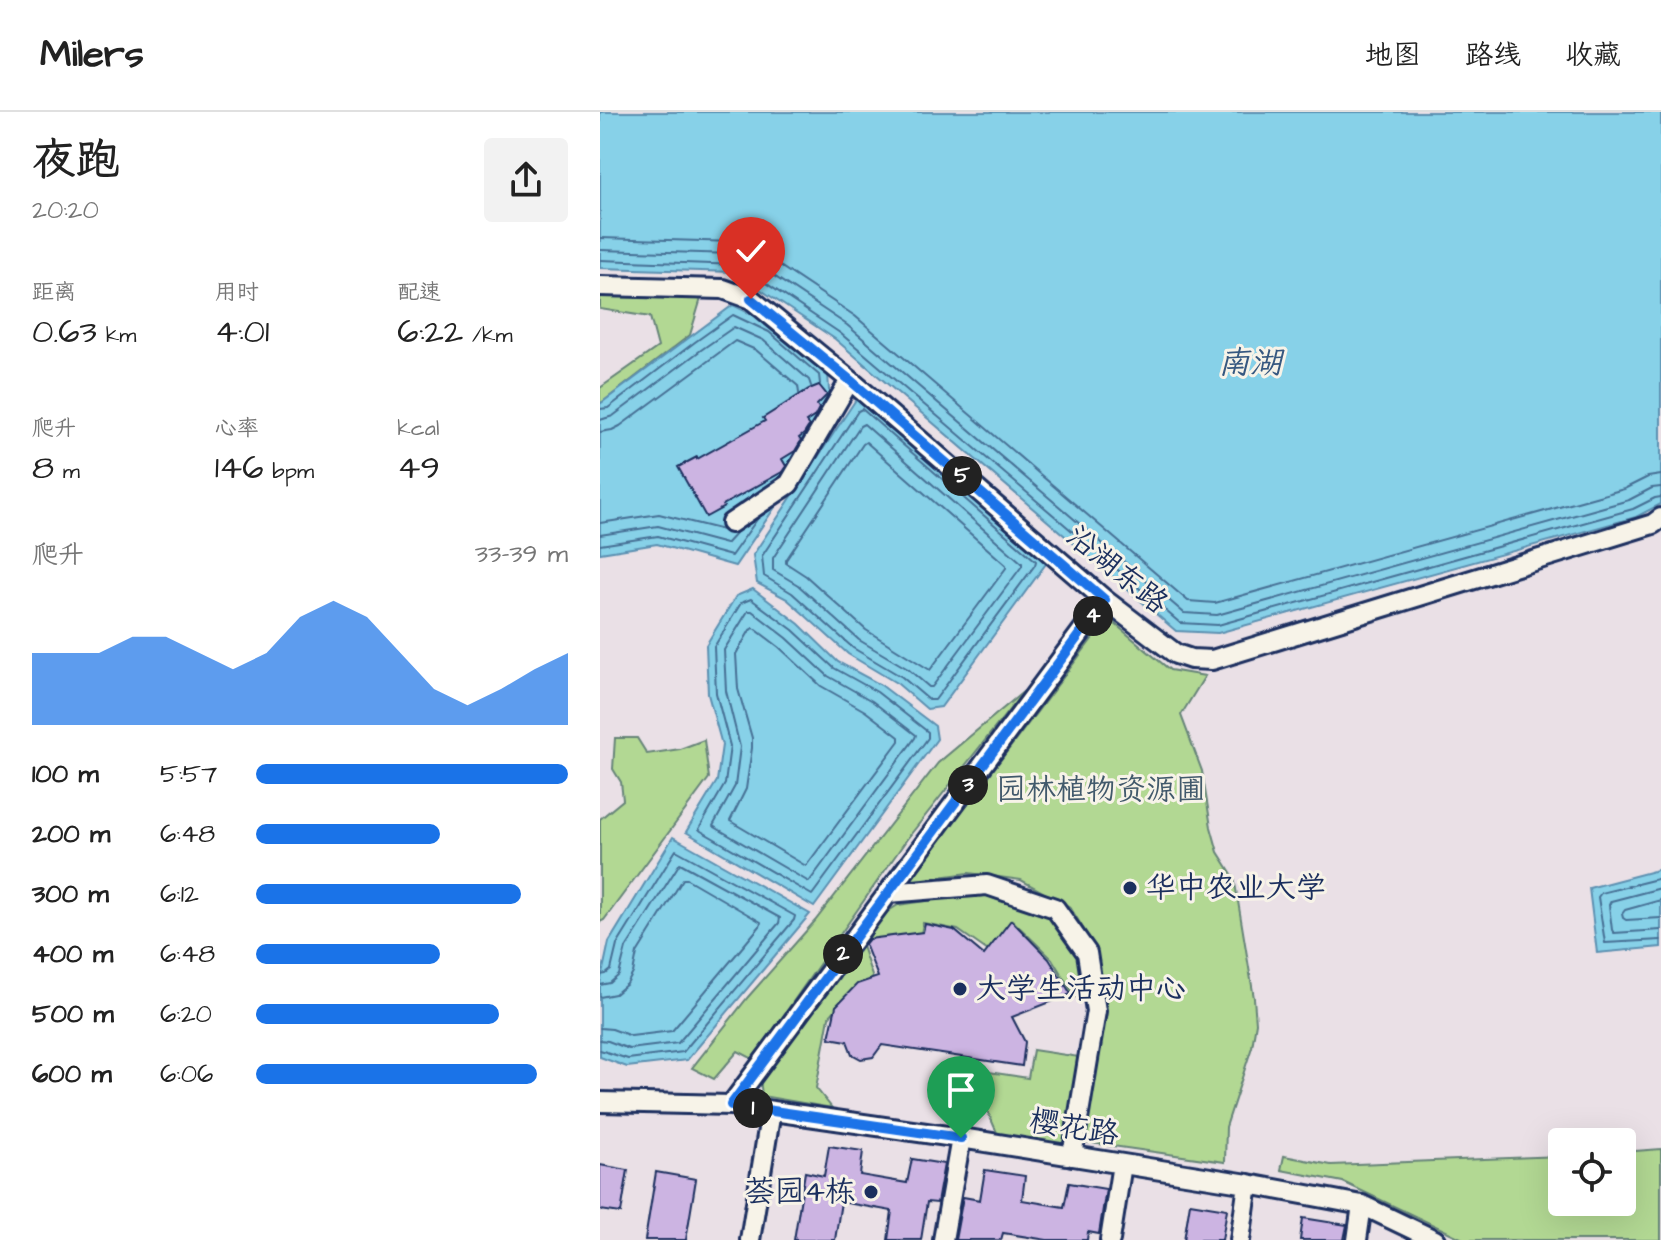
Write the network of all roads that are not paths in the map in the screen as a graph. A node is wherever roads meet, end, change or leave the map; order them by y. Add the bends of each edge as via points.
1 (600, 286) edge
2 (850, 380) junction
3 (1661, 518) edge
4 (731, 523) dead end
5 (1105, 600) junction
6 (888, 893) junction
7 (600, 1102) edge
8 (731, 1105) junction
9 (771, 1111) junction
10 (961, 1138) junction
11 (1072, 1156) junction
12 (1122, 1164) junction
13 (1248, 1184) junction
14 (1362, 1205) junction
15 (750, 1240) edge
16 (943, 1240) edge
17 (1110, 1240) edge
18 (1240, 1240) edge
19 (1357, 1240) edge
20 (1435, 1240) edge

1 - 2 street, 沿湖东路 via 723,289 751,299
2 - 4 street via 789,484
2 - 5 street, 沿湖东路
3 - 5 street, 沿湖东路 via 1212,660 1176,654
5 - 6 street
6 - 8 street
6 - 11 street via 987,885 1055,908 1087,953 1096,1011
7 - 8 street, 樱花路
8 - 9 street, 樱花路
9 - 10 street, 樱花路
9 - 15 street
10 - 11 street, 樱花路
10 - 16 street
11 - 12 street, 樱花路
12 - 13 street, 樱花路
12 - 17 street
13 - 14 street, 樱花路
13 - 18 street
14 - 19 street
14 - 20 street, 樱花路

